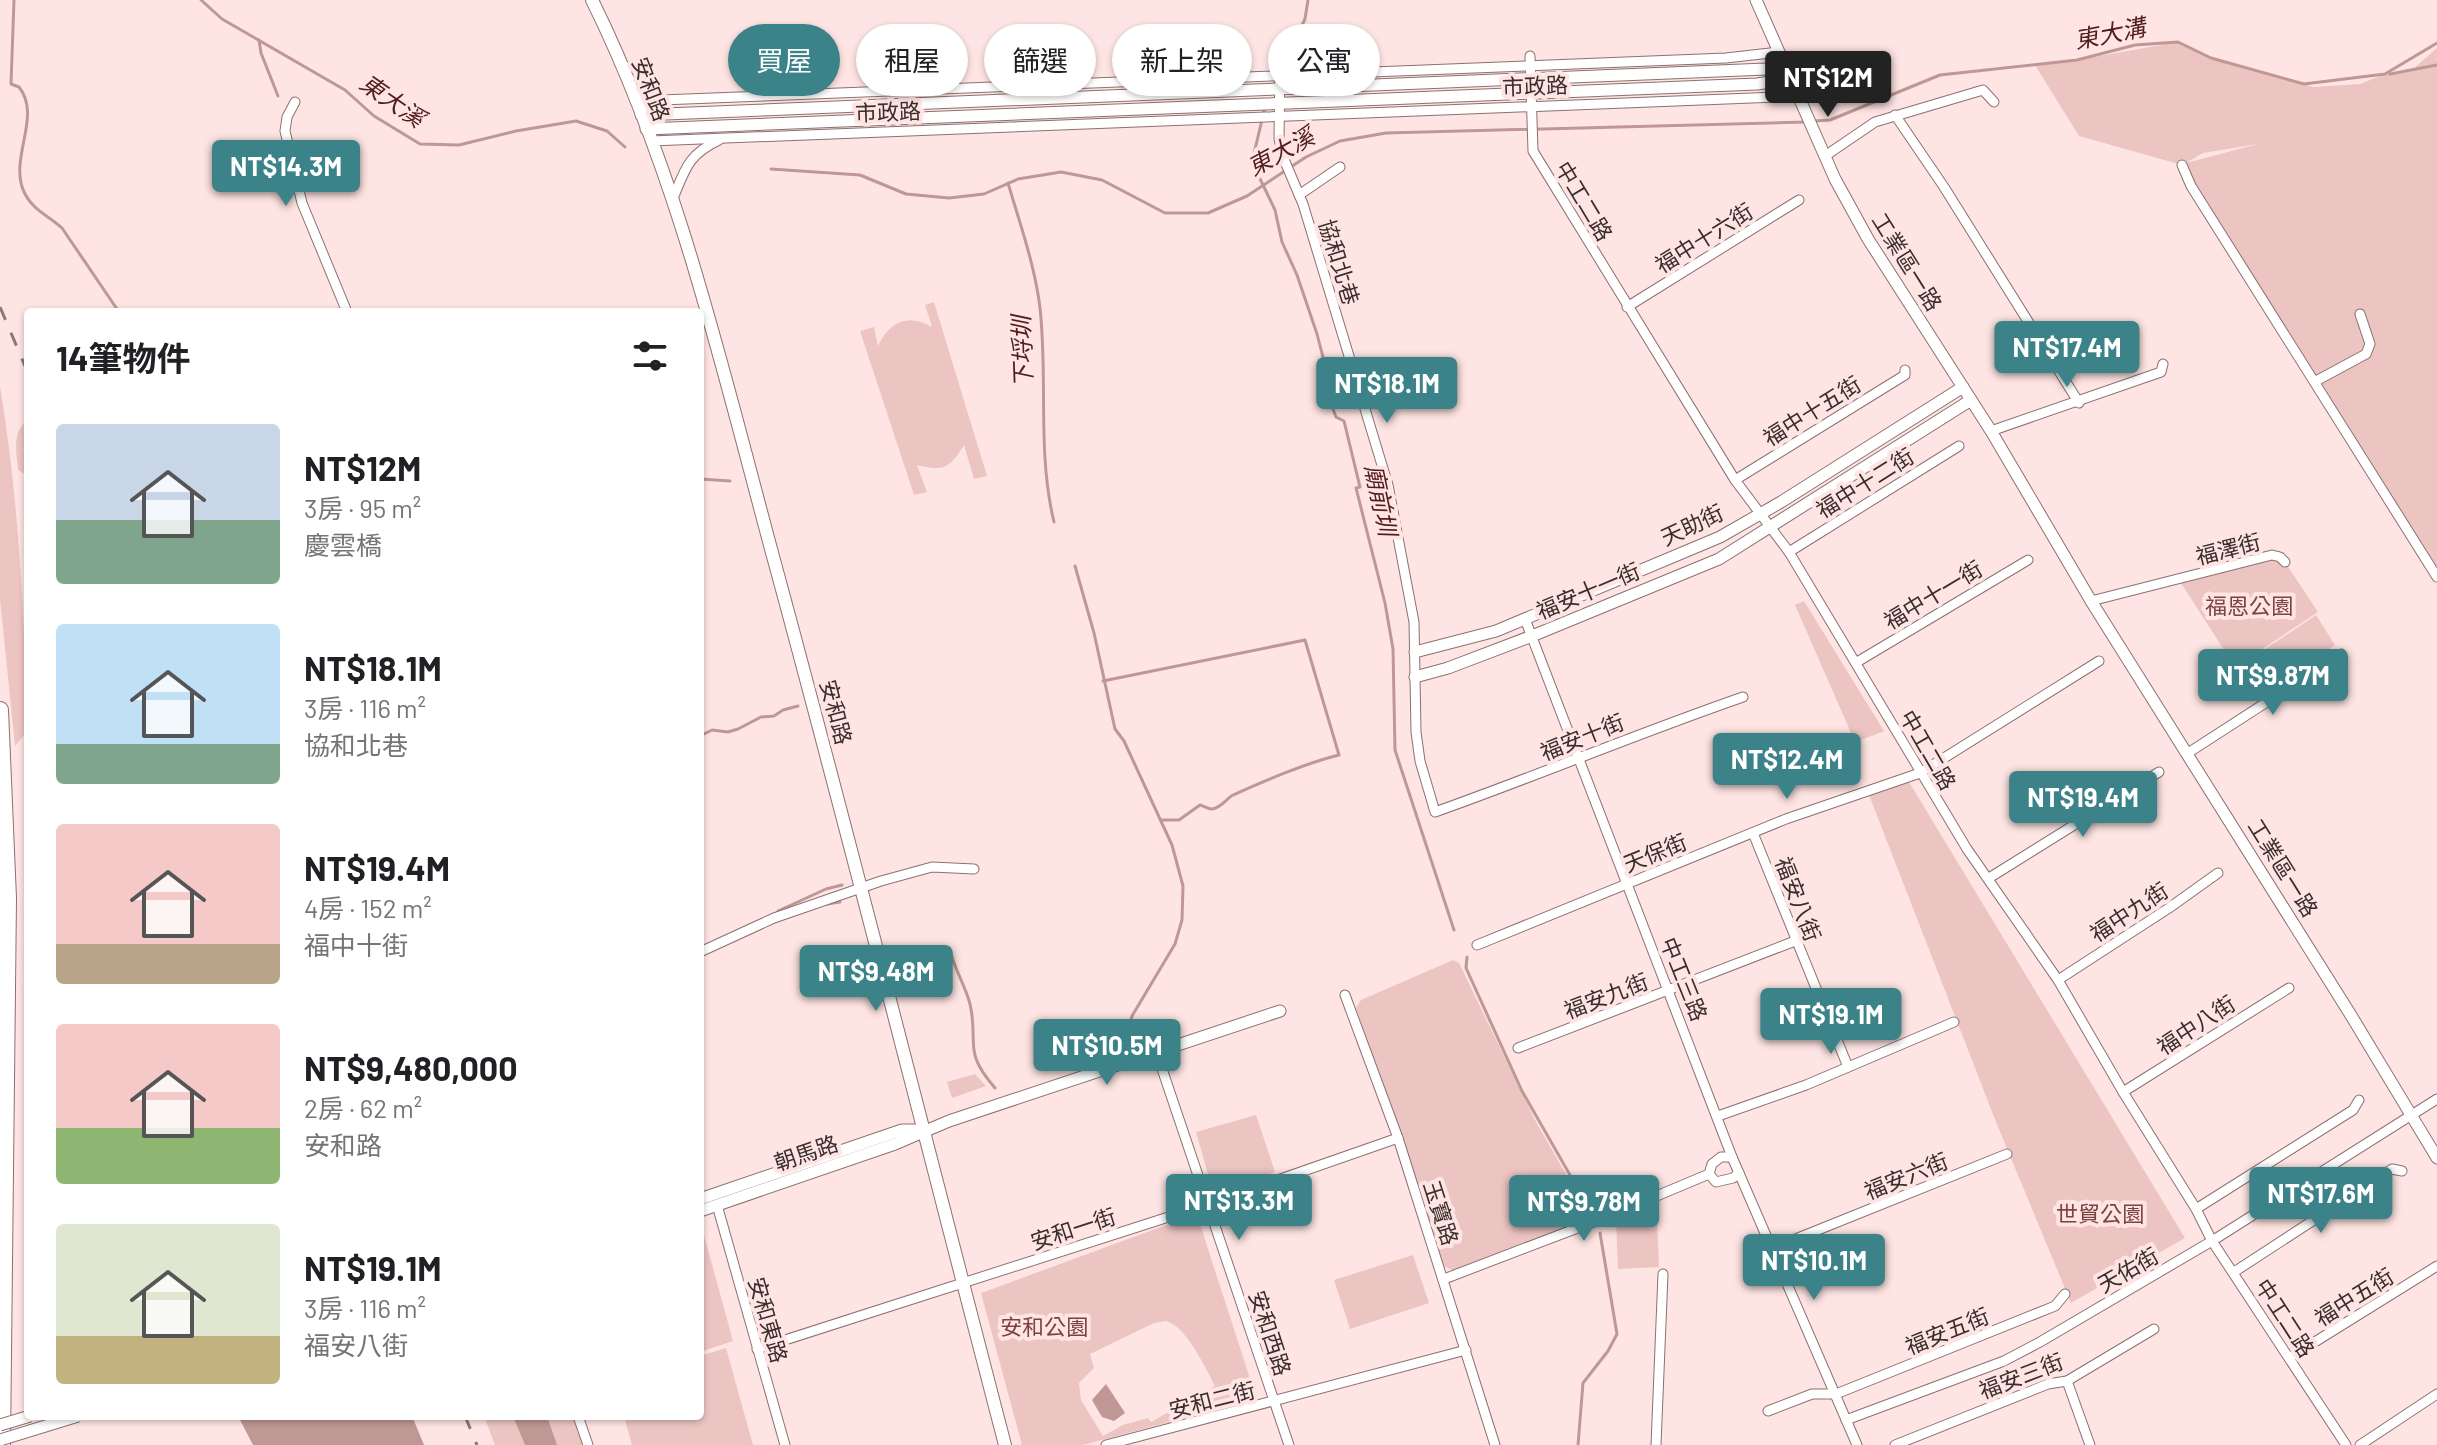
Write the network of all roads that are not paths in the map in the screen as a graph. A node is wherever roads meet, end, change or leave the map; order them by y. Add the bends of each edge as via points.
1 (592, 0) edge
2 (1756, 0) edge
3 (1779, 52) junction
4 (1530, 60) junction
5 (1785, 66) junction
6 (1380, 69) edge
7 (1268, 75) edge
8 (1530, 78) junction
9 (1791, 79) junction
10 (1380, 85) edge
11 (1268, 89) edge
12 (1531, 92) junction
13 (1797, 92) junction
14 (1280, 96) edge
15 (635, 101) junction
16 (295, 102) dead end
17 (1994, 102) dead end
18 (1279, 103) junction
19 (1531, 106) junction
20 (641, 115) junction
21 (1895, 115) junction
22 (1279, 117) junction
23 (648, 135) junction
24 (724, 138) junction
25 (1823, 151) junction
26 (2182, 165) dead end
27 (1340, 167) dead end
28 (1298, 190) junction
29 (1799, 200) dead end
30 (672, 201) junction
31 (1627, 307) junction
32 (345, 308) edge
33 (2360, 314) dead end
34 (2163, 364) dead end
35 (1905, 370) dead end
36 (2316, 381) junction
37 (1963, 387) junction
38 (1971, 400) junction
39 (2079, 403) junction
40 (1991, 431) junction
41 (1959, 446) dead end
42 (1735, 480) junction
43 (1760, 512) junction
44 (1770, 527) junction
45 (1789, 552) junction
46 (2028, 560) dead end
47 (2285, 562) dead end
48 (2437, 577) edge
49 (2091, 601) junction
50 (1525, 619) junction
51 (1532, 636) junction
52 (1415, 652) junction
53 (2341, 654) dead end
54 (2099, 661) dead end
55 (1857, 662) junction
56 (1415, 677) junction
57 (1743, 697) dead end
58 (0, 710) edge
59 (2, 740) edge
60 (2188, 753) junction
61 (1578, 759) junction
62 (2159, 772) dead end
63 (1920, 773) junction
64 (1435, 812) joint
65 (1753, 833) junction
66 (974, 869) dead end
67 (2218, 873) dead end
68 (1989, 878) junction
69 (1626, 884) junction
70 (861, 888) junction
71 (1795, 941) junction
72 (1477, 945) dead end
73 (704, 950) edge
74 (2058, 980) junction
75 (2289, 988) dead end
76 (1669, 991) junction
77 (1345, 995) dead end
78 (1280, 1011) dead end
79 (1954, 1022) dead end
80 (1518, 1048) dead end
81 (1156, 1051) junction
82 (1848, 1067) junction
83 (2123, 1092) junction
84 (2437, 1099) edge
85 (2359, 1100) dead end
86 (1718, 1116) junction
87 (2411, 1117) junction
88 (923, 1130) junction
89 (1398, 1138) junction
90 (2007, 1154) dead end
91 (1732, 1157) junction
92 (2437, 1158) edge
93 (2402, 1171) dead end
94 (1739, 1173) junction
95 (1709, 1174) junction
96 (704, 1198) edge
97 (1209, 1204) junction
98 (717, 1205) junction
99 (2196, 1209) junction
100 (704, 1210) edge
101 (2212, 1241) junction
102 (1773, 1248) junction
103 (2437, 1266) edge
104 (2234, 1272) junction
105 (1663, 1274) dead end
106 (1444, 1279) junction
107 (963, 1283) junction
108 (2065, 1294) dead end
109 (2154, 1329) dead end
110 (757, 1349) junction
111 (1466, 1350) junction
112 (2289, 1358) junction
113 (2067, 1381) junction
114 (1836, 1394) junction
115 (2437, 1394) edge
116 (1274, 1402) junction
117 (1768, 1411) dead end
118 (24, 1418) edge
119 (67, 1420) edge
120 (579, 1420) edge
121 (1846, 1420) junction
122 (0, 1425) edge
123 (1, 1443) edge
124 (588, 1445) edge
125 (785, 1445) edge
126 (1005, 1445) edge
127 (1106, 1445) edge
128 (1289, 1445) edge
129 (1495, 1445) edge
130 (1656, 1445) edge
131 (1857, 1445) edge
132 (1895, 1445) edge
133 (2090, 1445) edge
134 (2346, 1445) edge
135 (2360, 1445) edge

1 - 15 main road, 安和路
2 - 3 street
3 - 4 street, 市政路
3 - 5 street
4 - 6 street, 市政路
4 - 8 street, 中工二路
5 - 8 street, 市政路
5 - 9 street
7 - 15 street, 市政路
8 - 10 street, 市政路
8 - 12 street, 中工二路
9 - 12 street, 市政路
9 - 13 street
11 - 20 street, 市政路
12 - 18 street, 市政路
12 - 19 street, 中工二路
13 - 19 street, 市政路
13 - 25 street, 工業區一路
14 - 18 street, 協和北巷
15 - 20 main road, 安和路
16 - 32 street via 285,131 302,203
17 - 21 street via 1983,90
18 - 22 street, 協和北巷
18 - 23 street, 市政路
19 - 22 street, 市政路
19 - 31 street, 中工二路 via 1533,151
20 - 23 main road, 安和路
21 - 25 street
21 - 39 street
22 - 24 street, 市政路
22 - 28 street, 協和北巷 via 1283,157
23 - 24 street, 市政路
23 - 30 main road, 安和路
24 - 30 street via 692,158
25 - 37 street, 工業區一路 via 1868,239
26 - 36 street
27 - 28 street
28 - 52 street, 協和北巷 via 1388,485
29 - 31 street, 福中十六街
30 - 70 main road, 安和路
31 - 42 street, 中工二路
33 - 36 street via 2370,344 2367,353
34 - 39 street via 2161,372
35 - 42 street, 福中十五街 via 1905,375
36 - 48 street
37 - 38 street, 工業區一路
37 - 43 street, 天助街
38 - 40 street, 工業區一路
38 - 44 street
39 - 40 street
40 - 49 street, 工業區一路
41 - 45 street, 福中十二街
42 - 43 street, 中工二路
43 - 44 street, 中工二路
43 - 50 street, 天助街 via 1720,537
44 - 45 street, 中工二路
44 - 51 street, 福安十一街 via 1719,559
45 - 55 street, 中工二路
46 - 55 street, 福中十一街
47 - 49 street, 福澤街 via 2272,555
49 - 60 street, 工業區一路
50 - 51 street, 中工三路
50 - 52 street, 天助街
51 - 56 street, 福安十一街
51 - 61 street, 中工三路
52 - 56 street, 協和北巷
53 - 60 street
54 - 63 street, 天保街
55 - 63 street, 中工二路
56 - 64 street, 協和北巷 via 1420,761
57 - 61 street, 福安十街
58 - 59 highway
59 - 123 highway via 8,898
60 - 87 street, 工業區一路
61 - 64 street, 福安十街
61 - 69 street, 中工三路
62 - 68 street
63 - 65 street, 天保街
63 - 68 street, 中工二路
65 - 69 street, 天保街
65 - 71 street, 福安八街
66 - 70 street via 932,867
67 - 74 street, 福中九街
68 - 74 street, 中工二路
69 - 72 street, 天保街
69 - 76 street, 中工三路
70 - 73 street via 774,918
70 - 88 main road, 安和路
71 - 76 street, 福安九街
71 - 82 street, 福安八街
74 - 83 street, 中工二路
75 - 83 street, 福中八街
76 - 80 street, 福安九街
76 - 86 street, 中工三路
77 - 89 street, 玉寶路
78 - 81 street, 朝馬路
79 - 82 street
81 - 88 street, 朝馬路
81 - 97 street, 安和西路
82 - 86 street
83 - 99 street, 中工二路
84 - 87 street, 天佑街
85 - 99 street via 2353,1110
86 - 91 street, 中工三路
87 - 92 street, 工業區一路
87 - 101 street, 天佑街
88 - 96 street, 朝馬路 via 902,1130
88 - 98 street, 朝馬路
88 - 107 main road, 安和路
89 - 97 street, 安和一街
89 - 106 street, 玉寶路
90 - 102 street, 福安六街
91 - 94 street, 中工三路
91 - 95 street via 1721,1157
93 - 104 street via 2392,1169
94 - 95 street via 1716,1182
94 - 102 street, 中工三路
95 - 106 street
97 - 107 street, 安和一街
97 - 116 street, 安和西路
98 - 100 street, 朝馬路
98 - 110 street, 安和東路
99 - 101 street, 中工二路
101 - 104 street, 中工二路
101 - 121 street, 天佑街 via 2004,1361
102 - 114 street, 中工三路
103 - 112 street, 福中五街
104 - 112 street, 中工二路
105 - 130 street
106 - 111 street, 玉寶路
107 - 110 street, 安和一街
107 - 126 main road, 安和路
108 - 114 street, 福安五街 via 2055,1306
109 - 113 street, 福安三街
110 - 125 street, 安和東路
111 - 116 street, 安和二街
111 - 129 street, 玉寶路
112 - 134 street, 中工二路
113 - 132 street, 福安三街
113 - 133 street
114 - 117 street via 1812,1394
114 - 121 street, 中工三路
115 - 135 street
116 - 127 street, 安和二街
116 - 128 street, 安和西路
118 - 122 street, bridge
119 - 123 street, bridge
120 - 124 street
121 - 131 street, 中工三路

